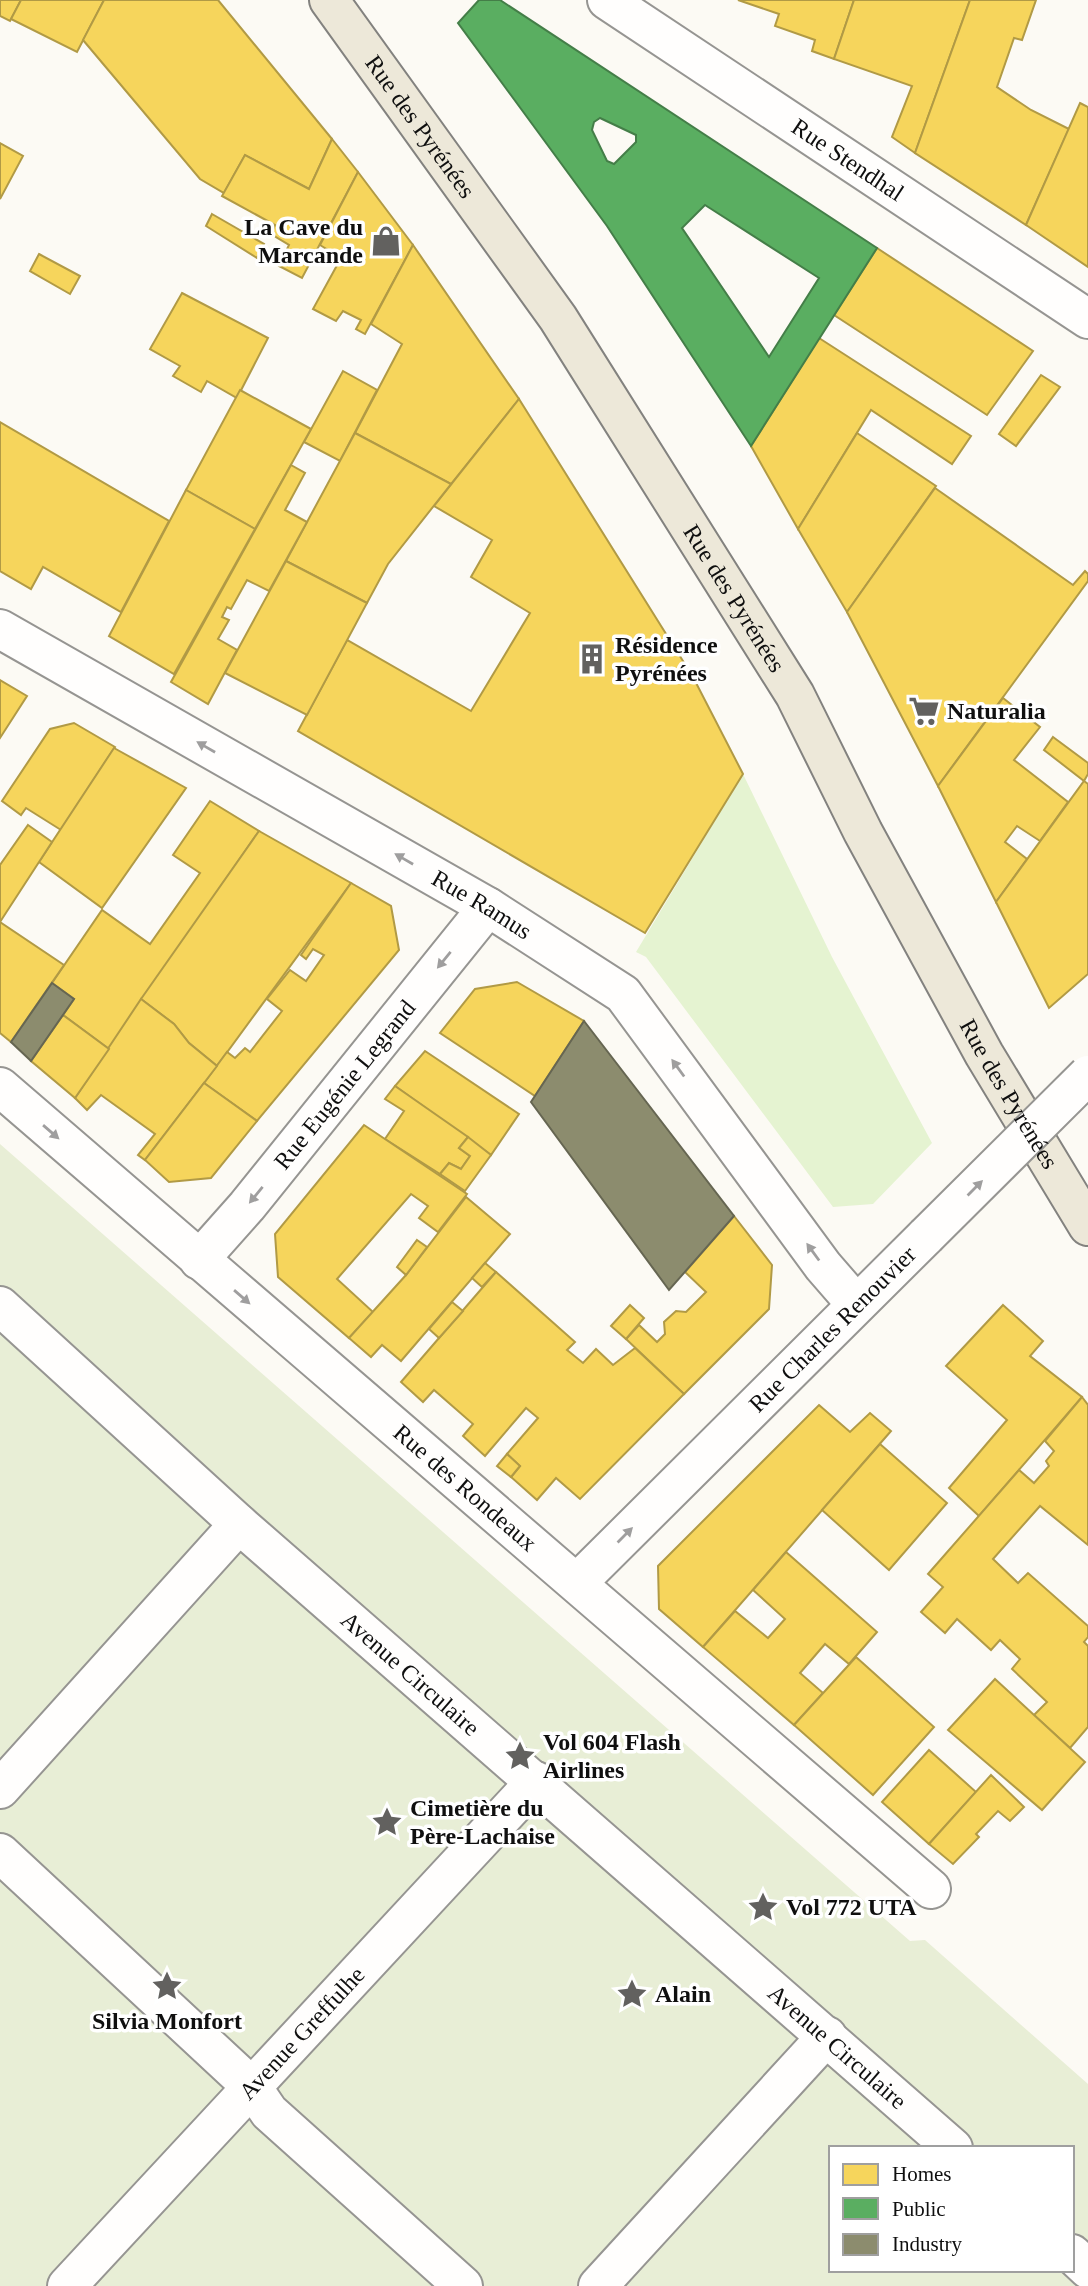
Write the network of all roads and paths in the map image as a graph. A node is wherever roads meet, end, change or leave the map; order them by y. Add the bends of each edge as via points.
1 (329, 0) edge
2 (607, 0) edge
3 (1088, 318) edge
4 (0, 629) edge
5 (488, 907) junction
6 (1088, 1075) edge
7 (0, 1087) edge
8 (1088, 1226) edge
9 (199, 1260) junction
10 (856, 1304) junction
11 (0, 1306) edge
12 (239, 1524) junction
13 (577, 1583) junction
14 (536, 1781) junction
15 (0, 1789) edge
16 (0, 1853) edge
17 (931, 1889) dead end
18 (827, 2036) junction
19 (252, 2087) junction
20 (951, 2146) edge
21 (1074, 2257) edge
22 (1088, 2269) edge
23 (66, 2286) edge
24 (463, 2286) edge
25 (598, 2286) edge

1 - 8 main road, Rue des Pyrénées via 558,318 787,683 984,1054
2 - 3 street, Rue Stendhal
5 -> 4 street, Rue Ramus
5 -> 9 street, Rue Eugénie Legrand
10 -> 5 street, Rue Ramus via 823,1266 623,994
10 -> 6 street, Rue Charles Renouvier, bridge
7 -> 9 street, Rue des Rondeaux
9 -> 13 street, Rue des Rondeaux
13 -> 10 street, Rue Charles Renouvier
11 - 12 street, Avenue Circulaire
12 - 14 street, Avenue Circulaire
12 - 15 street
13 - 17 street, Rue des Rondeaux
14 - 18 street, Avenue Circulaire
14 - 19 street, Avenue Greffulhe
16 - 19 street
18 - 20 street, Avenue Circulaire
18 - 25 street
19 - 23 street, Avenue Greffulhe
19 - 24 street via 269,2112
21 - 22 street

